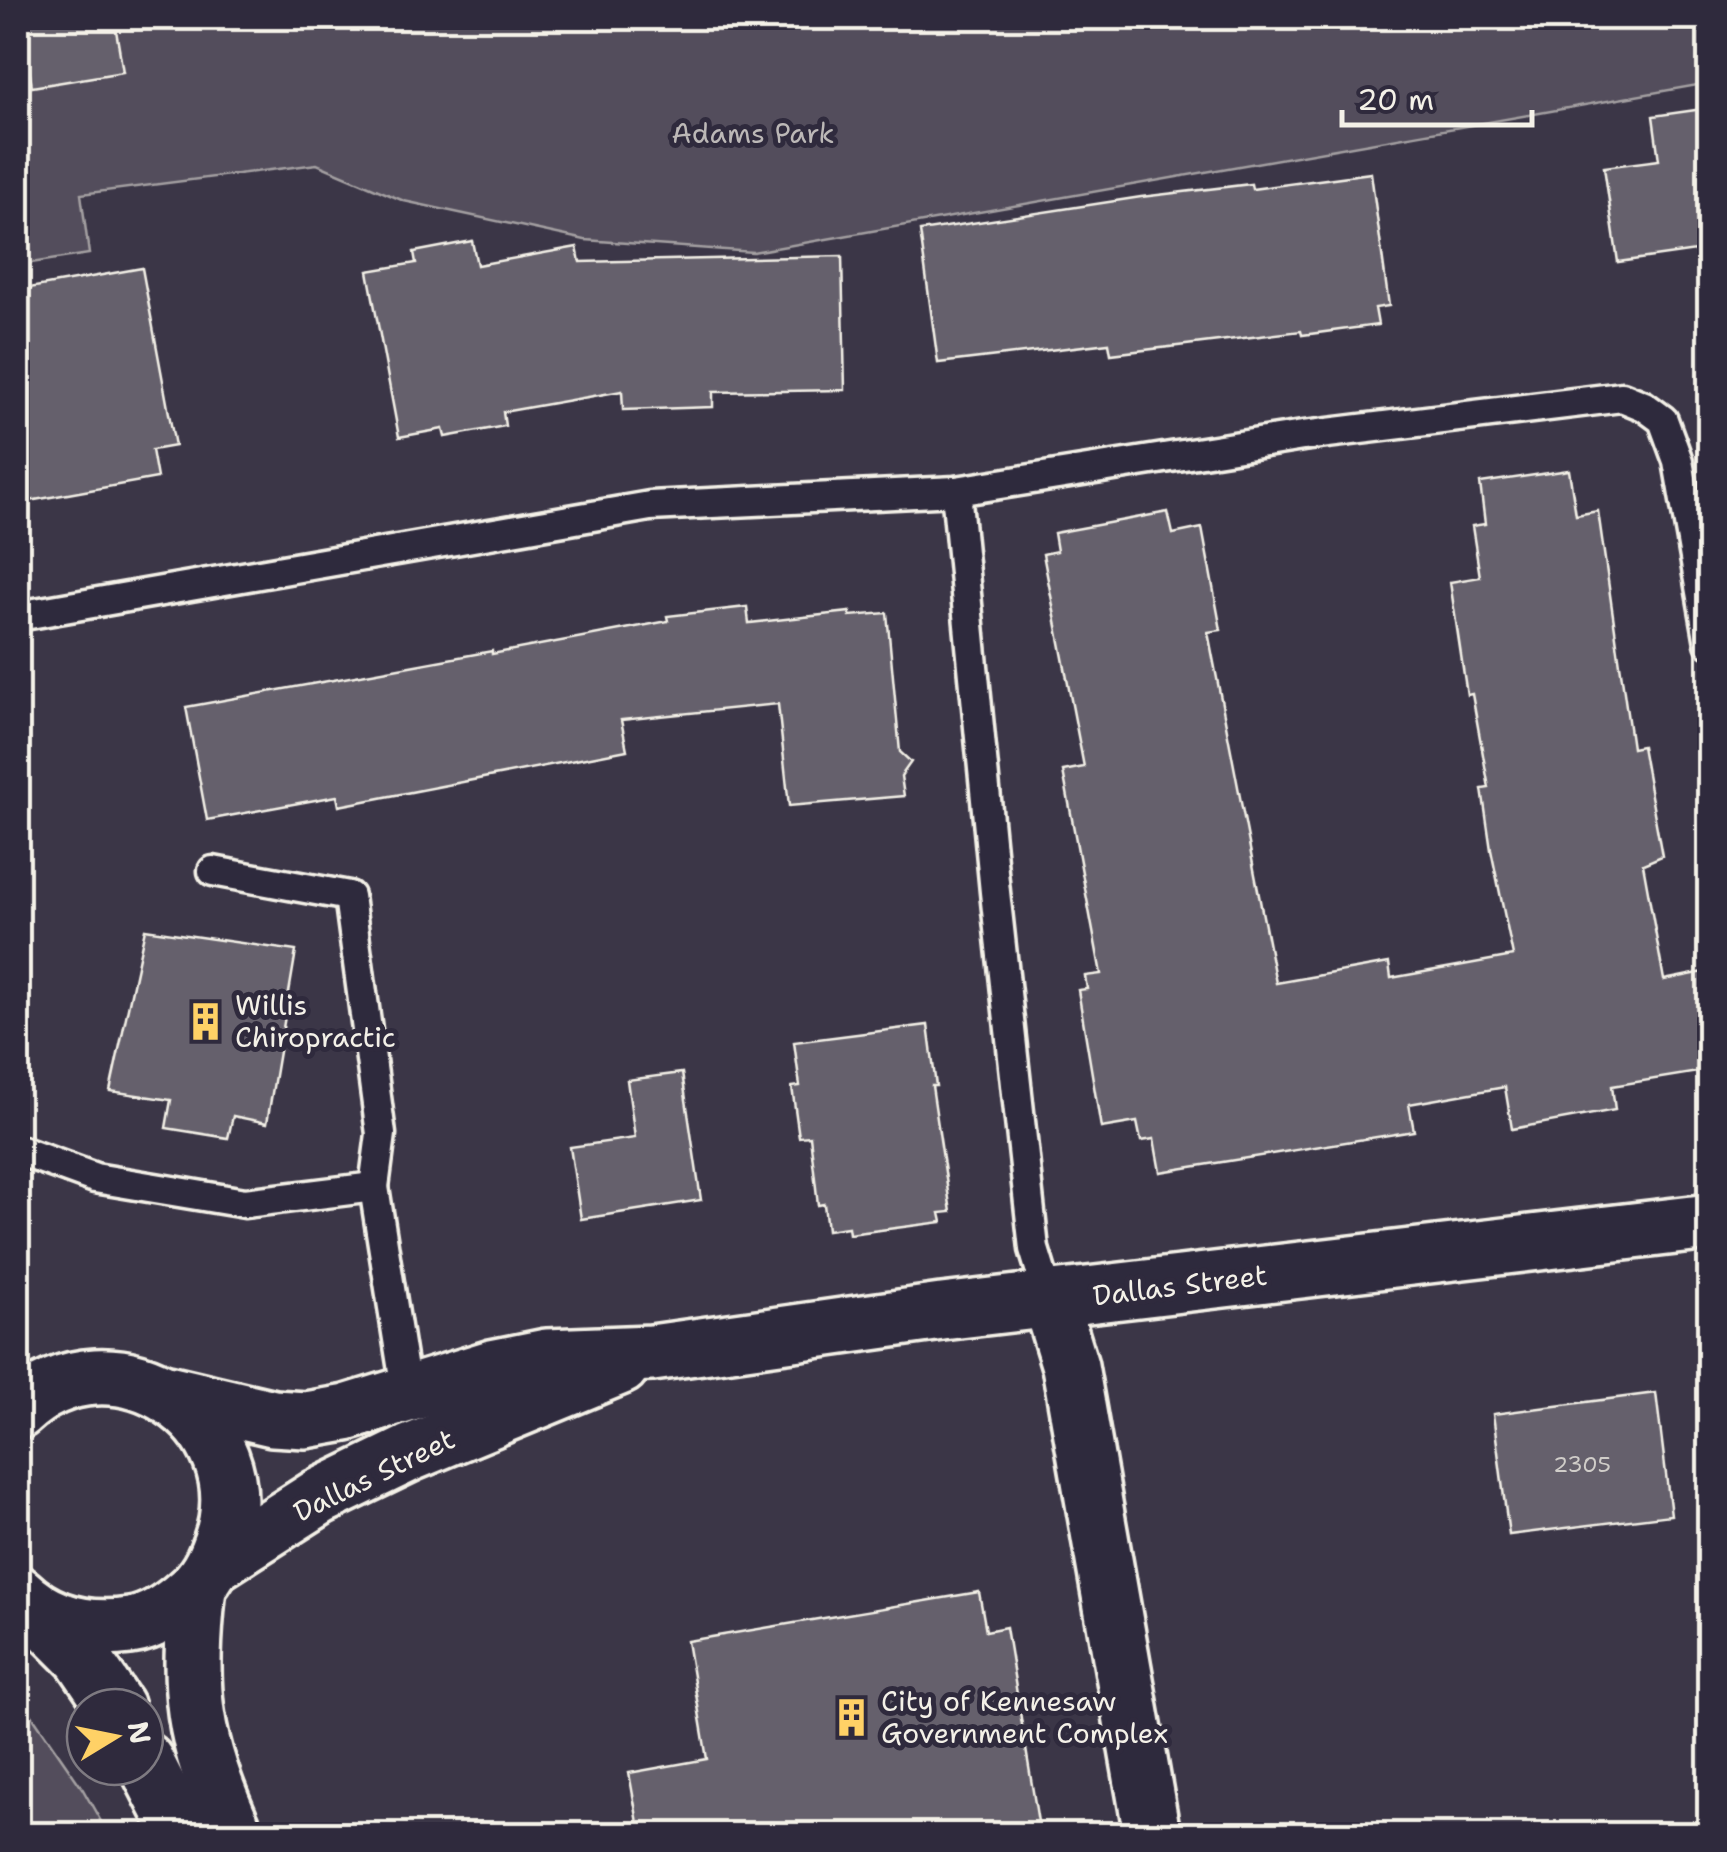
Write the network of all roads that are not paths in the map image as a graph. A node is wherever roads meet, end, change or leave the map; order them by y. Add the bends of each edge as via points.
1 (956, 492) junction
2 (18, 616) edge
3 (1710, 643) edge
4 (213, 870) dead end
5 (18, 1150) edge
6 (374, 1188) junction
7 (1710, 1222) edge
8 (1050, 1301) junction
9 (652, 1354) junction
10 (40, 1377) edge
11 (167, 1394) junction
12 (408, 1396) junction
13 (18, 1411) edge
14 (206, 1575) junction
15 (24, 1600) edge
16 (102, 1687) edge
17 (158, 1787) edge
18 (182, 1834) edge
19 (235, 1834) edge
20 (1152, 1834) edge

1 - 2 lane via 650,506
1 - 3 lane via 1303,436 1622,397 1663,420 1678,462
1 - 8 lane via 1034,1250
4 - 6 lane via 349,896 381,1134
5 - 6 lane via 95,1178 245,1203
6 - 12 lane
7 - 8 street, Dallas Street
8 - 9 street, Dallas Street
8 - 20 street via 1070,1366
9 - 12 street, Dallas Street via 547,1357
9 - 14 street, Dallas Street via 319,1497
10 - 11 street, Dallas Street via 134,1380
10 - 13 street
11 - 12 street, Dallas Street via 306,1420
11 - 14 street via 197,1418 219,1450 229,1488 227,1528
14 - 15 street, Dallas Street via 170,1611 136,1626 99,1629 63,1622
14 - 19 street via 192,1640 192,1700 208,1775
15 - 16 street
17 - 18 street

